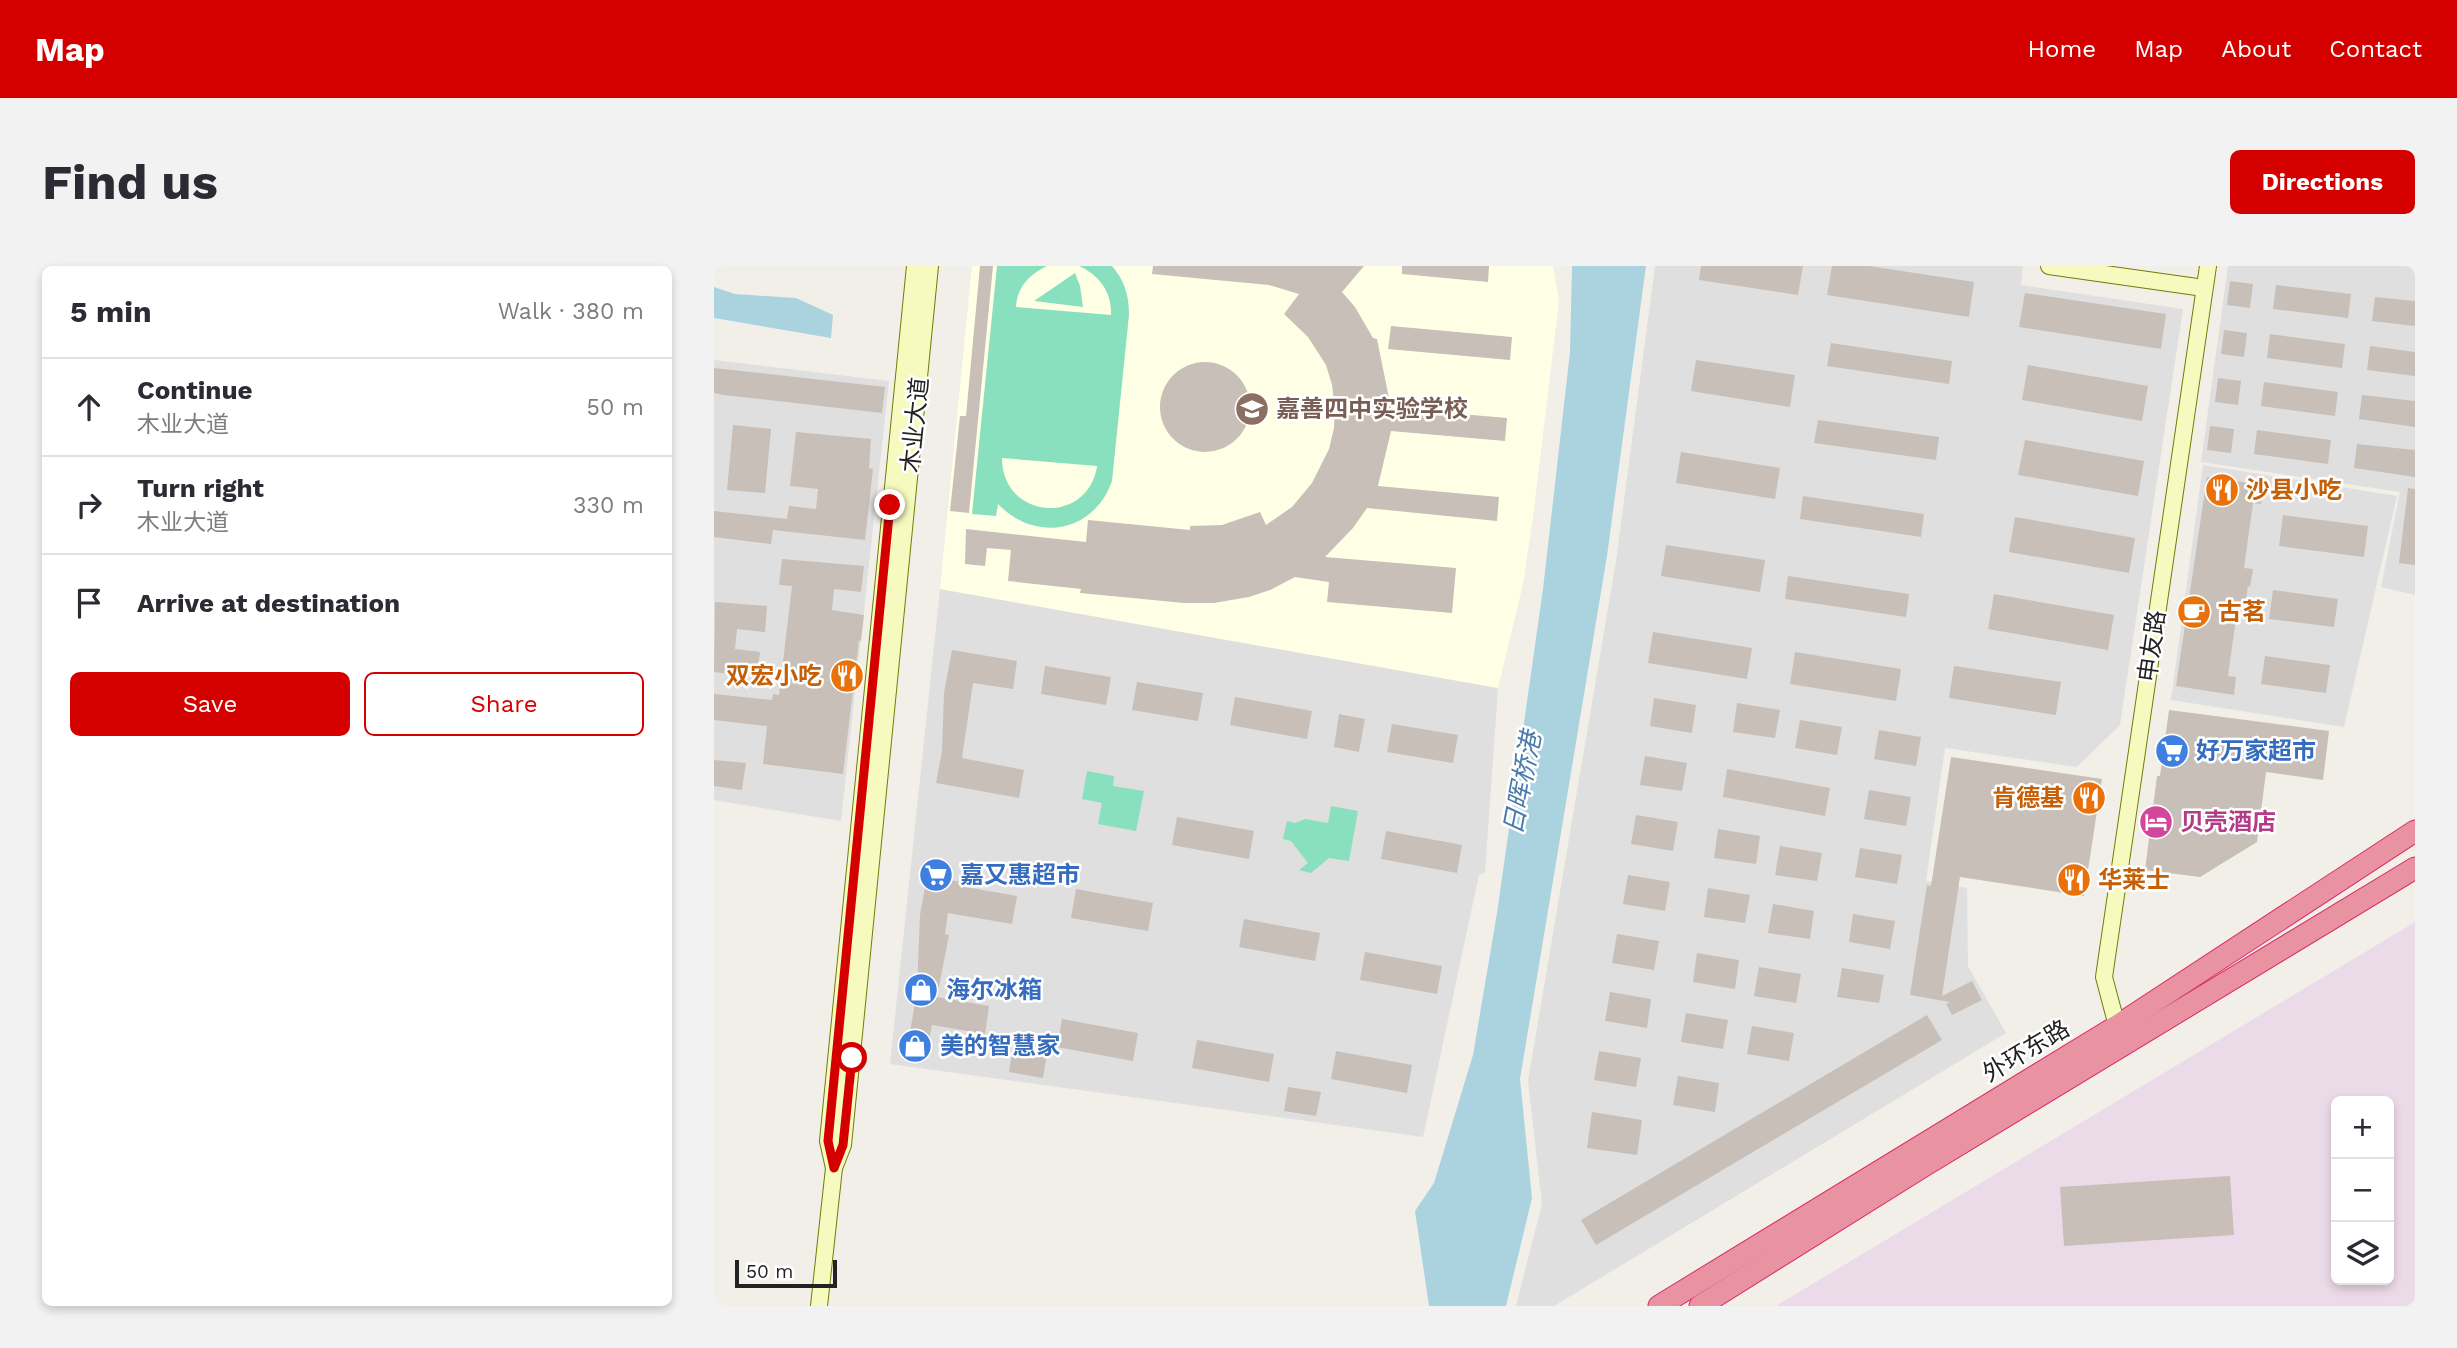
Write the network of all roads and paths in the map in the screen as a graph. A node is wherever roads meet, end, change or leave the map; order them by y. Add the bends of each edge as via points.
1 (915, 266) edge
2 (930, 266) edge
3 (2049, 266) edge
4 (2208, 266) edge
5 (2204, 288) junction
6 (2415, 831) edge
7 (2415, 868) edge
8 (2117, 1026) junction
9 (834, 1168) junction
10 (819, 1306) edge
11 (1658, 1306) edge
12 (1700, 1306) edge

1 - 9 main road, 木业大道 via 828,1141
2 - 9 main road, 木业大道 via 843,1145
3 - 5 main road
4 - 5 main road, 申友路
5 - 8 main road, 申友路 via 2104,977
6 - 8 highway, 外环东路
7 - 12 highway, 外环东路
8 - 11 highway, 外环东路
9 - 10 main road, 木业大道

